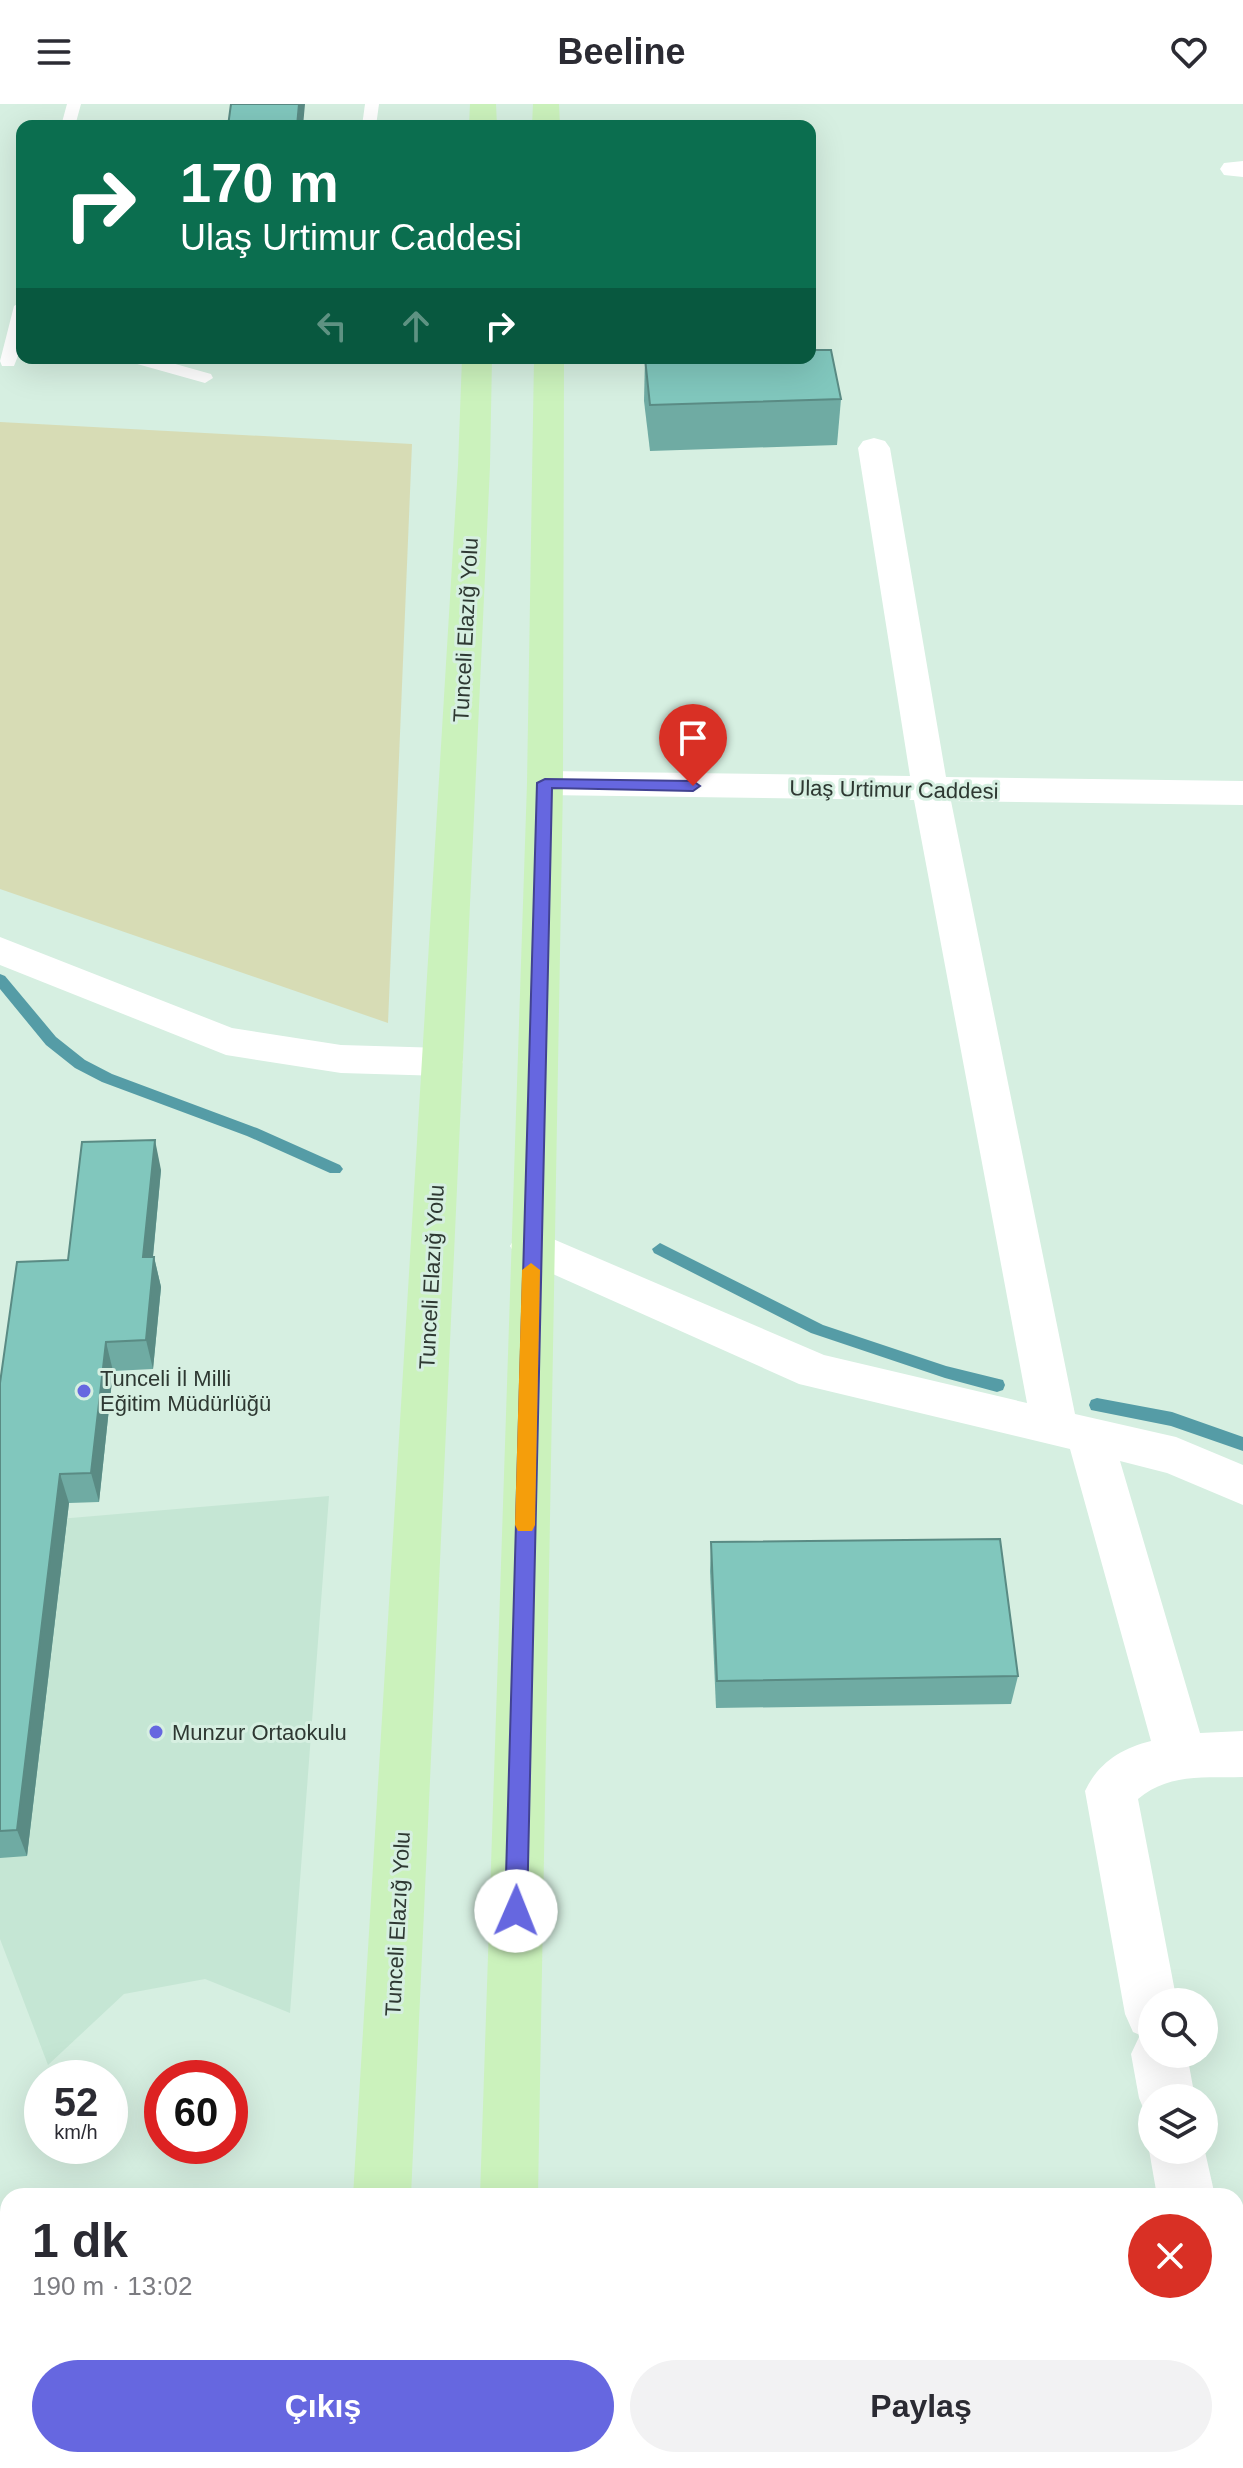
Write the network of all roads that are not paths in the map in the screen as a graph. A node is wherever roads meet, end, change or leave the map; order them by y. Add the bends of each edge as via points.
1 (16, 337) edge
2 (8, 362) dead end
3 (157, 364) edge
4 (477, 364) edge
5 (549, 364) edge
6 (205, 378) dead end
7 (874, 448) dead end
8 (545, 783) junction
9 (930, 790) junction
10 (1243, 793) edge
11 (0, 950) edge
12 (443, 1062) junction
13 (532, 1246) junction
14 (1072, 1432) junction
15 (1243, 1486) edge
16 (1243, 1754) edge
17 (1181, 1756) junction
18 (1147, 1988) edge
19 (1180, 2164) edge
20 (382, 2188) edge
21 (509, 2188) edge
22 (1184, 2188) edge

1 - 2 lane
3 - 6 lane
4 - 12 main road, Tunceli Elazığ Yolu
5 - 8 main road
7 - 9 street
8 - 9 street, Ulaş Urtimur Caddesi
8 - 13 main road
9 - 10 street, Ulaş Urtimur Caddesi
9 - 14 street
11 - 12 street via 226,1041 341,1059
12 - 20 main road, Tunceli Elazığ Yolu
13 - 14 street via 815,1371
13 - 21 main road
14 - 15 street via 1176,1456
14 - 17 street
16 - 17 street
17 - 18 street via 1140,1766 1111,1791
19 - 22 street

